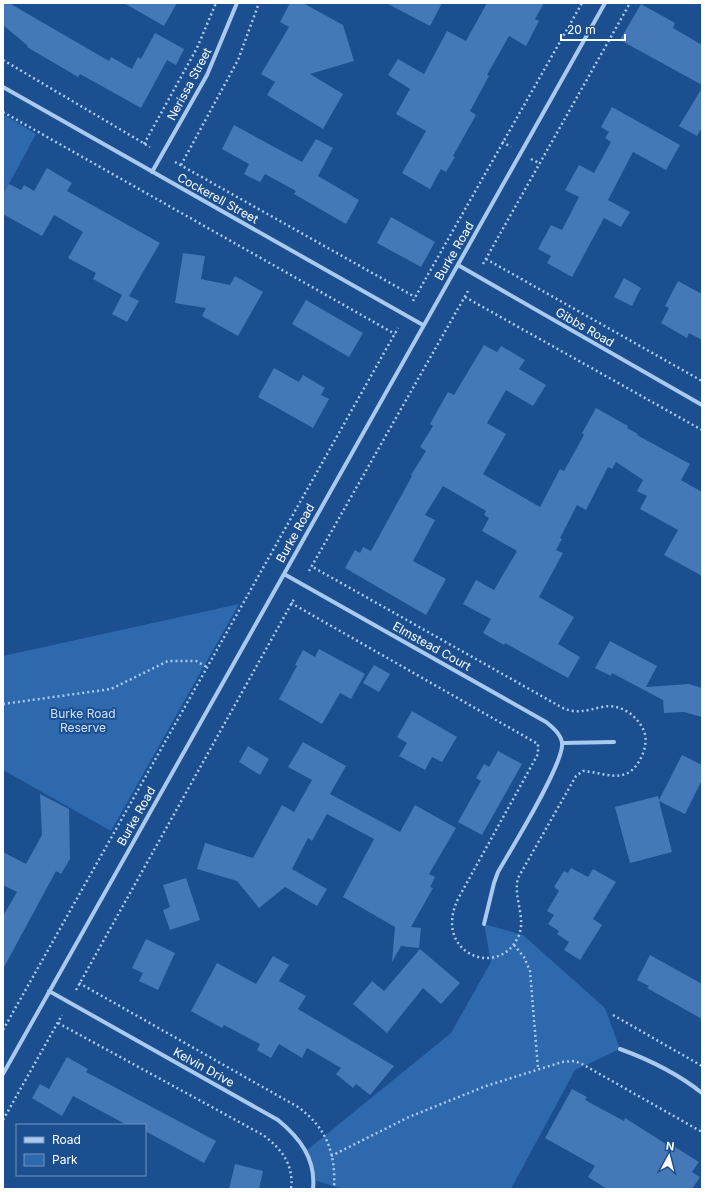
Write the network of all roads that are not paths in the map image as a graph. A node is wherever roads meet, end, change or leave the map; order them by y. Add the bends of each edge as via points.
1 (237, 3) edge
2 (605, 3) edge
3 (3, 87) edge
4 (152, 172) junction
5 (458, 265) junction
6 (423, 325) junction
7 (702, 405) edge
8 (284, 574) junction
9 (614, 742) dead end
10 (563, 743) junction
11 (484, 924) dead end
12 (49, 991) junction
13 (620, 1049) dead end
14 (3, 1074) edge
15 (702, 1093) edge
16 (313, 1189) edge

1 - 4 street, Nerissa Street via 207,75
2 - 5 street, Burke Road
3 - 4 street, Cockerell Street
4 - 6 street, Cockerell Street
5 - 6 street, Burke Road
5 - 7 street, Gibbs Road
6 - 8 street, Burke Road
8 - 10 street, Elmstead Court via 546,722 555,729
8 - 12 street, Burke Road
9 - 10 street
10 - 11 street via 559,764 498,872
12 - 14 street, Burke Road
12 - 16 street, Kelvin Drive via 278,1120 292,1132 309,1156 314,1180
13 - 15 street via 675,1073

